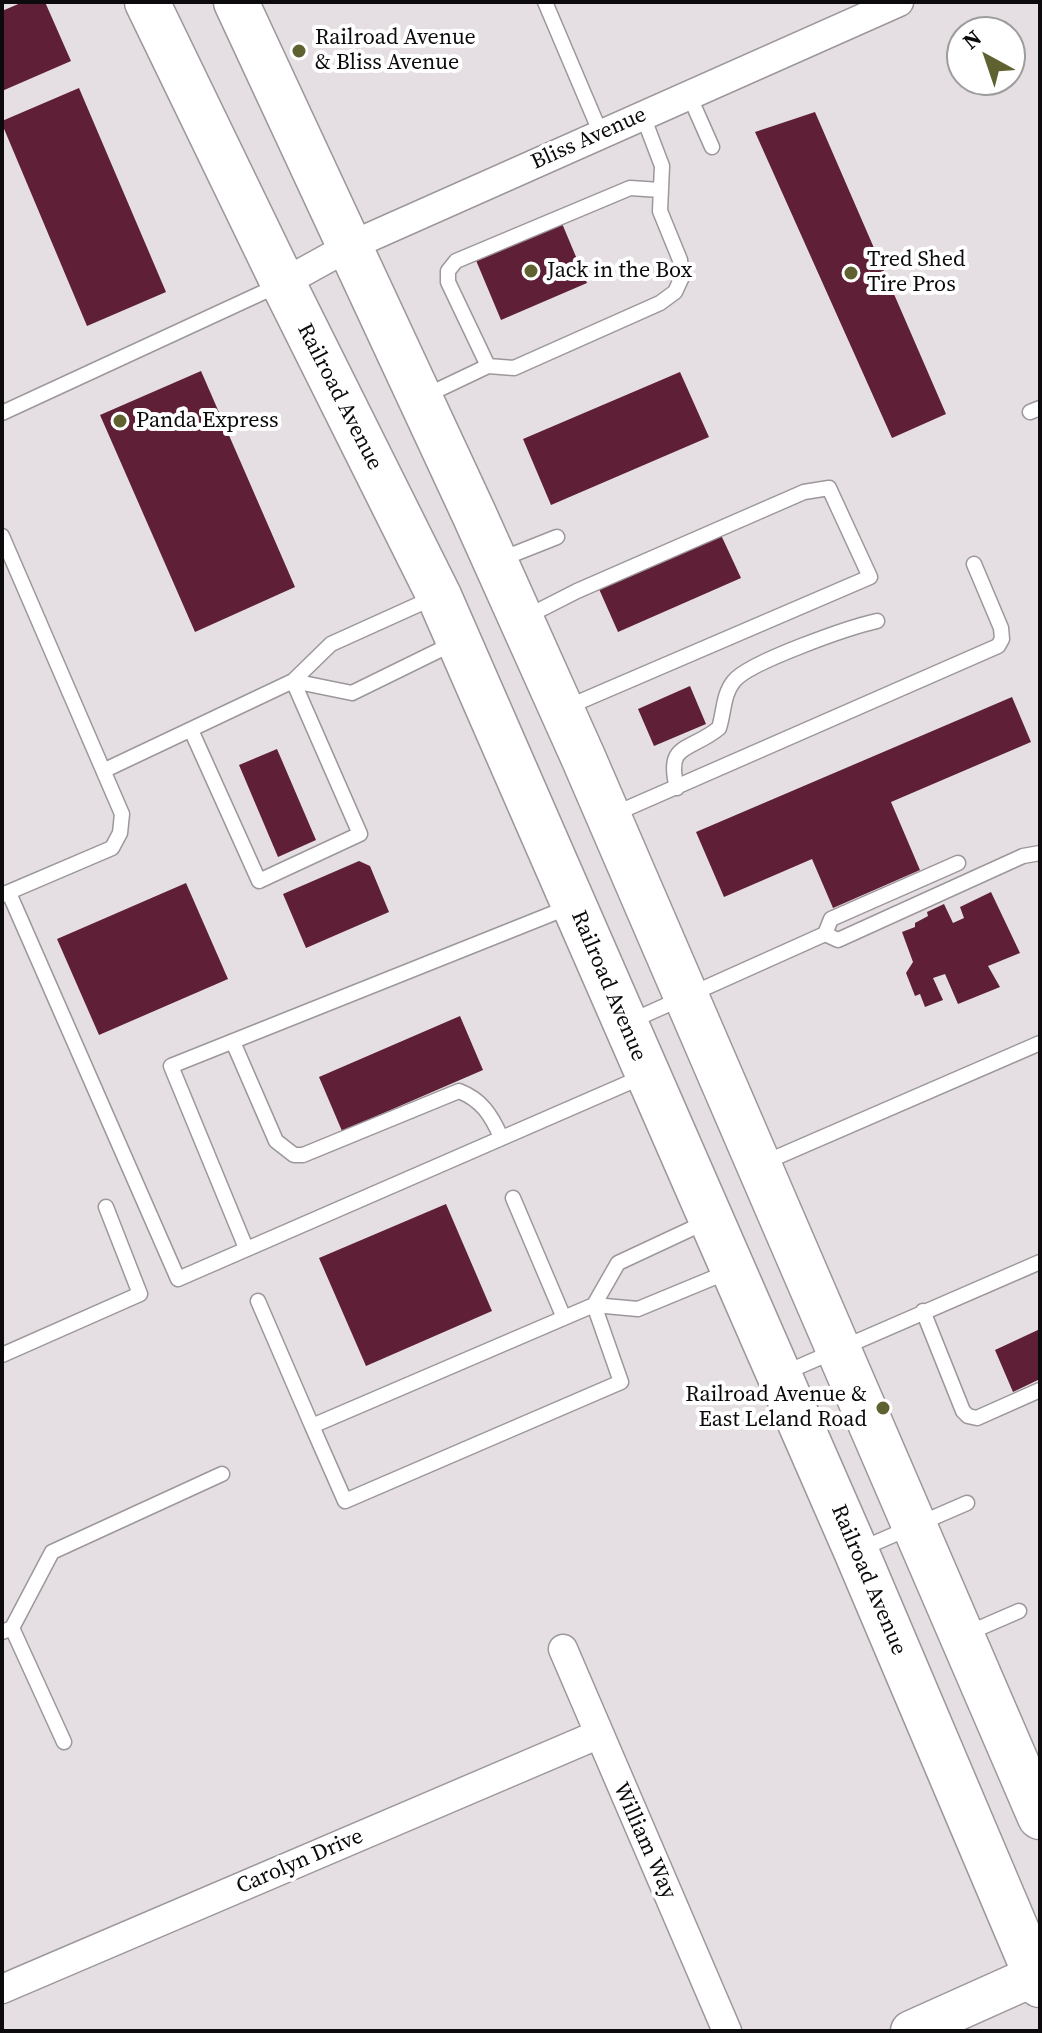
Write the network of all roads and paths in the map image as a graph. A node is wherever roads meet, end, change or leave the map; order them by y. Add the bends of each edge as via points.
1 (147, 2) edge
2 (236, 2) edge
3 (545, 2) edge
4 (899, 2) edge
5 (689, 95) junction
6 (643, 116) junction
7 (601, 134) junction
8 (712, 147) dead end
9 (660, 190) junction
10 (350, 246) junction
11 (283, 283) junction
12 (488, 366) junction
13 (420, 399) junction
14 (2, 413) edge
15 (2, 536) edge
16 (557, 537) dead end
17 (495, 562) junction
18 (974, 564) dead end
19 (439, 596) junction
20 (521, 620) junction
21 (877, 621) dead end
22 (458, 641) junction
23 (293, 681) junction
24 (561, 710) junction
25 (191, 730) junction
26 (583, 757) junction
27 (105, 770) junction
28 (677, 788) junction
29 (608, 817) junction
30 (1040, 853) edge
31 (958, 863) dead end
32 (6, 894) edge
33 (573, 906) junction
34 (825, 934) junction
35 (686, 996) junction
36 (625, 1024) junction
37 (233, 1042) junction
38 (1040, 1043) edge
39 (647, 1075) junction
40 (501, 1137) junction
41 (759, 1165) junction
42 (513, 1198) dead end
43 (106, 1207) dead end
44 (710, 1220) junction
45 (246, 1248) junction
46 (1040, 1262) edge
47 (732, 1270) junction
48 (258, 1301) dead end
49 (594, 1305) junction
50 (923, 1311) junction
51 (564, 1318) junction
52 (838, 1350) junction
53 (2, 1355) edge
54 (778, 1376) junction
55 (1040, 1390) edge
56 (312, 1426) junction
57 (222, 1474) dead end
58 (967, 1503) dead end
59 (914, 1527) junction
60 (856, 1551) junction
61 (1019, 1611) dead end
62 (7, 1630) edge
63 (962, 1636) junction
64 (563, 1649) dead end
65 (597, 1735) junction
66 (64, 1742) dead end
67 (1040, 1817) edge
68 (1039, 1976) edge
69 (2, 1989) edge
70 (727, 2031) edge
71 (911, 2031) edge

1 - 11 highway, Railroad Avenue
2 - 10 highway
3 - 7 lane
4 - 5 street, Bliss Avenue
5 - 6 street, Bliss Avenue
5 - 8 lane
6 - 7 street, Bliss Avenue
6 - 9 lane via 662,166
7 - 10 street, Bliss Avenue
9 - 12 lane via 660,211 680,260 682,277 675,292 514,368
9 - 12 lane via 630,188 456,261 448,282
10 - 11 street, Bliss Avenue
10 - 13 highway
11 - 14 lane
11 - 19 highway, Railroad Avenue
12 - 13 lane
13 - 17 highway
15 - 27 lane
16 - 17 lane
17 - 20 highway
18 - 28 lane via 1001,628 998,646
19 - 22 highway, Railroad Avenue
19 - 23 lane via 331,644
19 - 26 highway via 486,619
20 - 24 highway
20 - 24 lane via 804,492 829,488 870,577
21 - 28 lane via 831,634 740,675 729,689 719,728 675,757 671,765
22 - 23 lane via 352,693
22 - 33 highway, Railroad Avenue
23 - 25 lane
23 - 25 lane via 360,834 259,881
24 - 26 highway
25 - 27 lane
26 - 29 highway
27 - 32 lane via 122,814 112,848
28 - 29 lane
29 - 35 highway
30 - 34 lane via 838,940
31 - 34 lane via 831,919
32 - 45 lane via 178,1279
33 - 36 highway, Railroad Avenue
33 - 37 lane
34 - 35 lane
35 - 36 lane
35 - 41 highway
36 - 39 highway, Railroad Avenue
37 - 40 lane via 276,1141 294,1155 459,1091 489,1112
37 - 45 lane via 171,1066
38 - 41 lane
39 - 40 lane
39 - 44 highway, Railroad Avenue
40 - 45 lane
41 - 52 highway
42 - 51 lane
43 - 53 lane via 140,1294
44 - 47 highway, Railroad Avenue
44 - 49 lane via 618,1263
46 - 50 lane
47 - 49 lane via 638,1309
47 - 54 highway, Railroad Avenue
48 - 56 lane
49 - 51 lane
49 - 56 lane via 621,1382 432,1464 345,1501
50 - 52 lane
50 - 55 lane via 968,1416 977,1418
51 - 56 lane
52 - 54 lane
52 - 59 highway
54 - 60 highway, Railroad Avenue
57 - 62 lane via 52,1552
58 - 59 lane
59 - 60 lane
59 - 63 highway
60 - 68 highway, Railroad Avenue
61 - 63 lane
62 - 66 lane
63 - 67 highway
64 - 65 street, William Way
65 - 69 street, Carolyn Drive
65 - 70 street, William Way
68 - 71 main road

